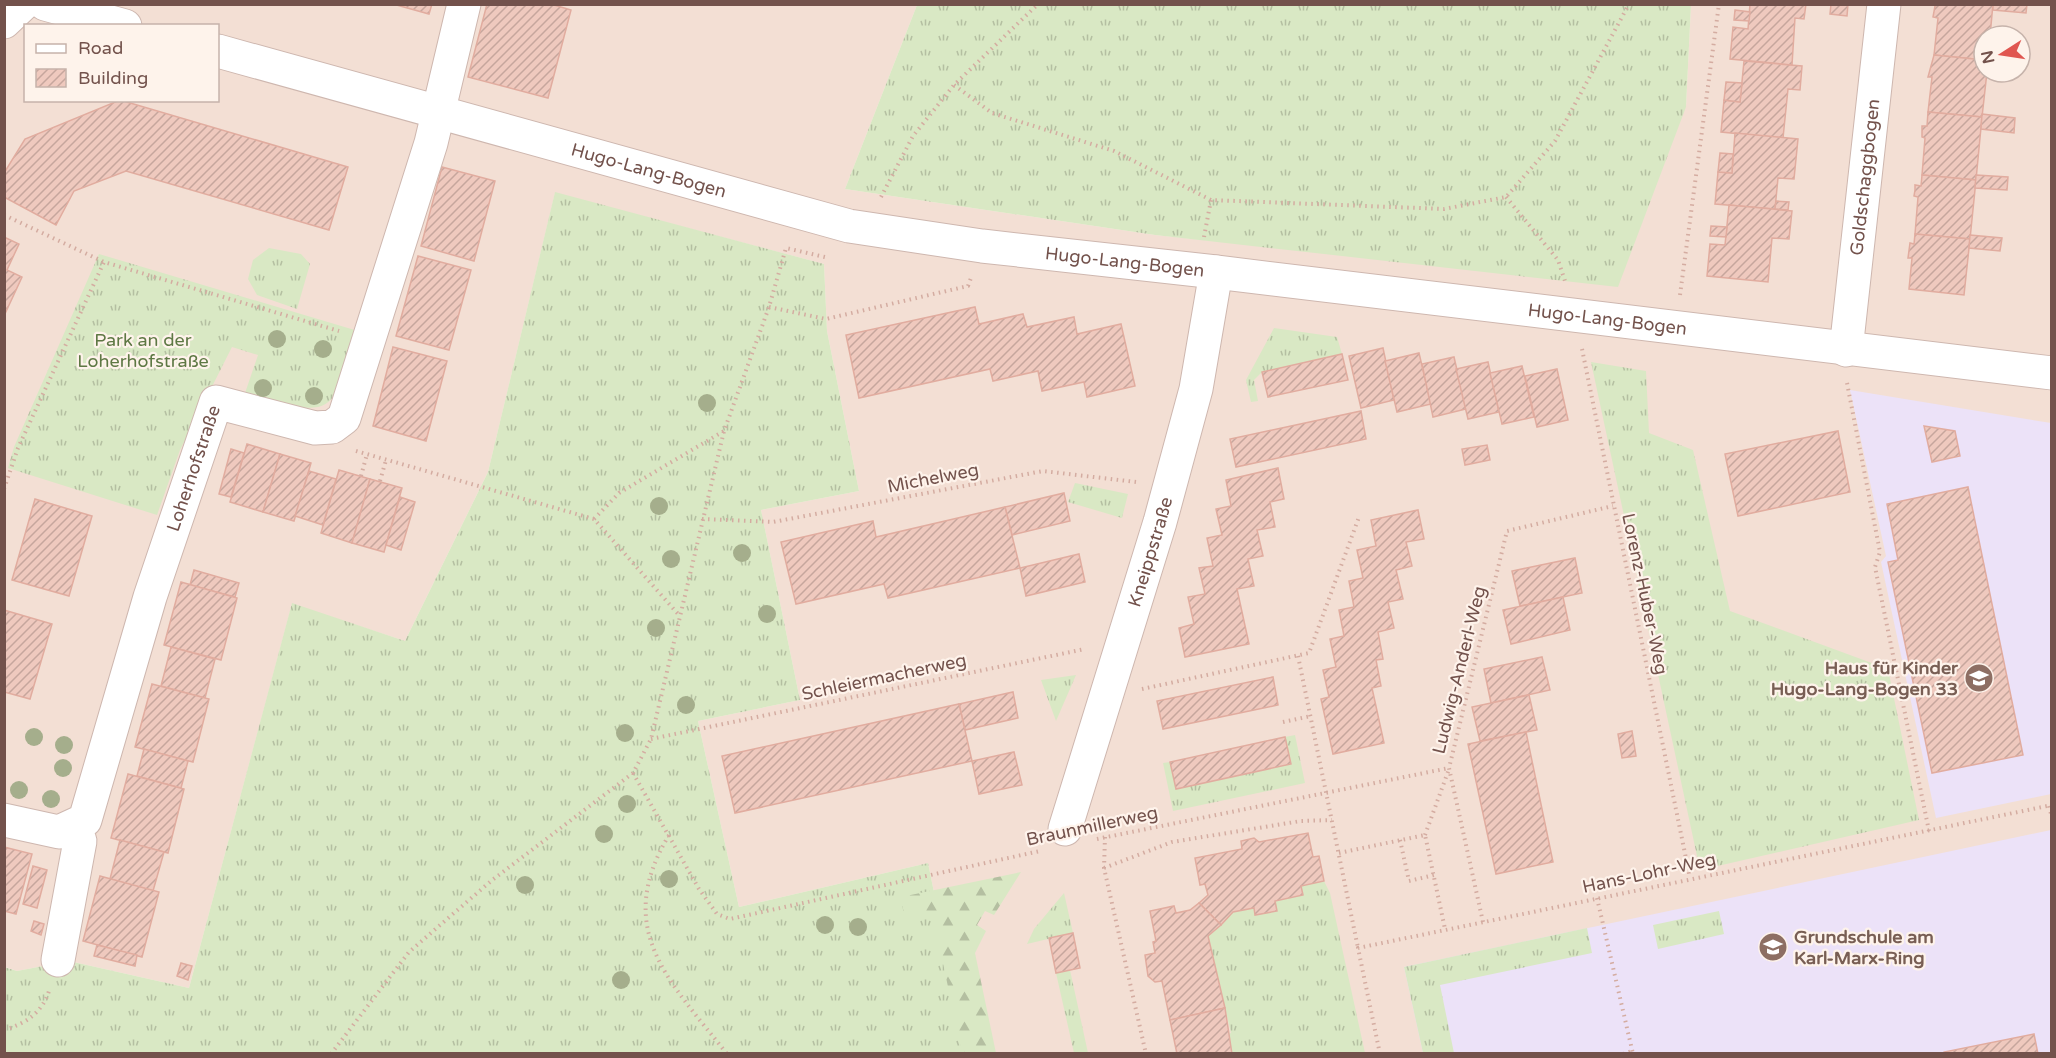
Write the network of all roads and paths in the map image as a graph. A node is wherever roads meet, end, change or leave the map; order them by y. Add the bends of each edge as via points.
1 (23, 4) edge
2 (45, 4) edge
3 (464, 4) edge
4 (1038, 4) edge
5 (1629, 4) edge
6 (1719, 4) edge
7 (1884, 4) edge
8 (4, 22) edge
9 (118, 24) edge
10 (219, 51) edge
11 (954, 85) junction
12 (437, 112) junction
13 (2052, 186) edge
14 (1506, 197) junction
15 (2051, 200) edge
16 (877, 208) dead end
17 (4, 215) edge
18 (2052, 225) edge
19 (982, 246) junction
20 (831, 258) dead end
21 (105, 262) junction
22 (1216, 272) junction
23 (769, 307) junction
24 (1577, 315) junction
25 (1675, 328) junction
26 (368, 340) junction
27 (1846, 350) junction
28 (2052, 373) edge
29 (332, 427) junction
30 (724, 431) junction
31 (367, 454) junction
32 (386, 460) junction
33 (361, 476) dead end
34 (380, 482) dead end
35 (1170, 486) junction
36 (4, 489) edge
37 (1613, 506) junction
38 (1359, 517) dead end
39 (594, 519) junction
40 (702, 519) junction
41 (679, 615) junction
42 (1123, 641) junction
43 (1298, 656) junction
44 (1106, 697) junction
45 (1311, 716) junction
46 (1283, 722) dead end
47 (651, 739) junction
48 (1449, 768) junction
49 (633, 773) junction
50 (1327, 792) junction
51 (2050, 805) edge
52 (2052, 818) edge
53 (4, 820) edge
54 (1332, 820) junction
55 (74, 827) junction
56 (1929, 831) junction
57 (670, 834) junction
58 (1425, 835) junction
59 (1105, 837) junction
60 (1069, 839) junction
61 (1400, 840) junction
62 (1339, 853) junction
63 (1104, 868) junction
64 (1434, 876) junction
65 (1689, 878) junction
66 (1597, 898) junction
67 (1483, 922) junction
68 (1445, 929) junction
69 (1358, 948) junction
70 (58, 960) joint
71 (4, 1030) edge
72 (1632, 1052) edge
73 (331, 1053) edge
74 (727, 1053) edge
75 (1146, 1053) edge
76 (1380, 1053) edge
77 (1623, 1053) edge

1 - 8 street
2 - 9 street
3 - 12 street
4 - 11 path
5 - 14 path via 1555,141
6 - 25 path
7 - 27 street, Goldschaggbogen
10 - 12 street, Hugo-Lang-Bogen
11 - 14 path via 992,113 1114,152 1211,200 1444,209
11 - 16 path via 912,136
12 - 19 street, Hugo-Lang-Bogen via 849,226
12 - 26 street via 431,143
13 - 15 path
14 - 24 path, Lorenz-Huber-Weg via 1558,260
15 - 18 path
17 - 21 path
19 - 22 street, Hugo-Lang-Bogen
19 - 23 path via 968,286 826,319
20 - 23 path via 786,248
21 - 26 path
21 - 36 path via 18,448
22 - 24 street, Hugo-Lang-Bogen
22 - 35 street, Kneippstraße via 1196,389
23 - 30 path
24 - 25 street, Hugo-Lang-Bogen
24 - 37 path, Lorenz-Huber-Weg
25 - 27 street, Hugo-Lang-Bogen
26 - 29 street via 344,418
27 - 28 street, Hugo-Lang-Bogen
27 - 56 path via 1847,394 1880,552 1875,567
29 - 31 path via 341,447
29 - 55 street, Loherhofstraße via 315,428 216,402 154,587 85,820
30 - 39 path via 619,493
30 - 40 path
31 - 32 path
31 - 33 path
32 - 34 path
32 - 39 path
35 - 40 path, Michelweg via 1043,471 773,522
35 - 42 street, Kneippstraße
37 - 48 path, Ludwig-Anderl-Weg via 1507,531
37 - 65 path, Lorenz-Huber-Weg
38 - 43 path via 1309,653
39 - 41 path
40 - 41 path
41 - 47 path
42 - 44 street, Kneippstraße
42 - 47 path, Schleiermacherweg
43 - 44 path
43 - 45 path
44 - 60 street, Kneippstraße
45 - 46 path
45 - 50 path
47 - 49 path
48 - 50 path, Braunmillerweg
48 - 58 path
48 - 67 path, Ludwig-Anderl-Weg
49 - 57 path
49 - 73 path via 491,881 409,952
50 - 54 path
50 - 59 path, Braunmillerweg
51 - 52 path
51 - 56 path, Hans-Lohr-Weg
53 - 55 street via 59,832
54 - 62 path
54 - 63 path via 1302,821 1172,842
55 - 70 street via 80,841
56 - 65 path, Hans-Lohr-Weg
57 - 60 path, Braunmillerweg via 699,889 717,914 729,919
57 - 74 path via 659,853 650,883 645,909 648,934 666,976
58 - 61 path
58 - 64 path
59 - 60 path, Braunmillerweg
59 - 63 path
61 - 62 path
61 - 64 path via 1409,881
62 - 69 path
63 - 75 path
64 - 68 path
65 - 66 path, Hans-Lohr-Weg
66 - 67 path, Hans-Lohr-Weg
66 - 72 path
67 - 68 path, Hans-Lohr-Weg
68 - 69 path, Hans-Lohr-Weg
69 - 76 path
70 - 71 path via 39,1011 21,1025
72 - 77 path

